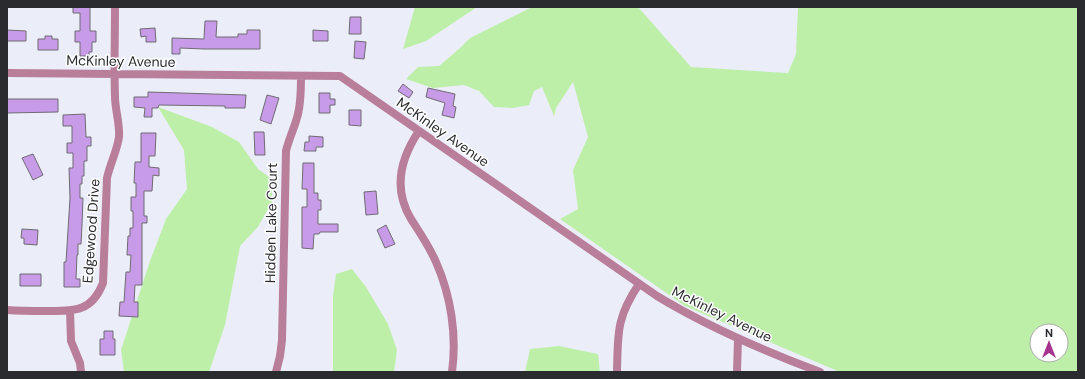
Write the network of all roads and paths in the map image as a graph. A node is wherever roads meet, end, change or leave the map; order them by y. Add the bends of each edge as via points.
1 (115, 7) edge
2 (7, 73) edge
3 (115, 74) junction
4 (301, 76) junction
5 (419, 131) junction
6 (639, 284) junction
7 (7, 310) edge
8 (70, 311) junction
9 (738, 339) junction
10 (81, 372) edge
11 (276, 372) edge
12 (452, 372) edge
13 (618, 372) edge
14 (737, 372) edge
15 (820, 372) edge

1 - 3 street, Edgewood Drive
2 - 3 street, McKinley Avenue
3 - 4 street, McKinley Avenue
3 - 8 street, Edgewood Drive via 119,137 107,178 103,284 90,304
4 - 5 street, McKinley Avenue via 340,76
4 - 11 street, Hidden Lake Court via 298,115 286,151 282,340
5 - 6 street, McKinley Avenue
5 - 12 street via 403,161 400,186 406,209 436,261 445,287 454,343
6 - 9 street, McKinley Avenue via 698,320
6 - 13 street via 621,316
7 - 8 street, Edgewood Drive
8 - 10 street via 71,341
9 - 14 street
9 - 15 street, McKinley Avenue

